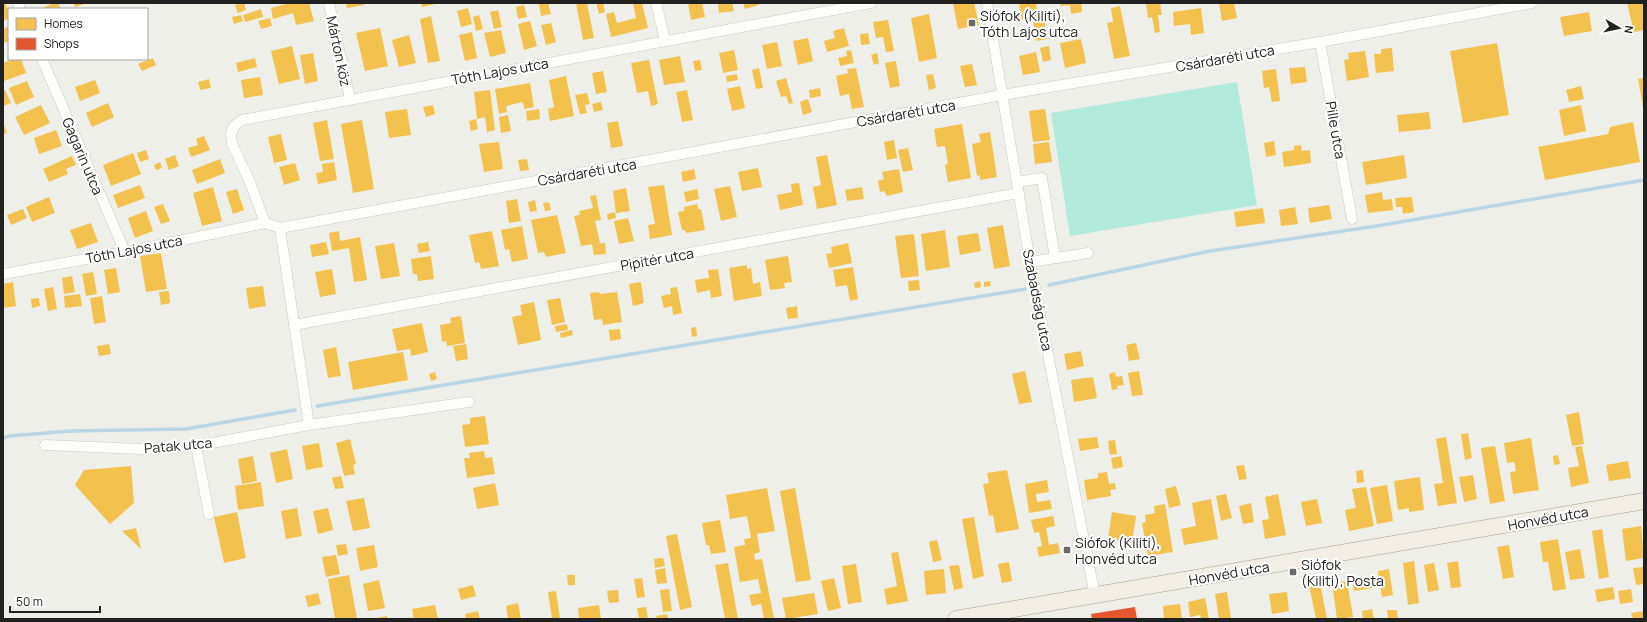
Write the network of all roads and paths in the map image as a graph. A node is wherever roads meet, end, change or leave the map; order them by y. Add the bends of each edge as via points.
1 (329, 3) edge
2 (656, 3) edge
3 (871, 3) edge
4 (987, 3) edge
5 (1532, 3) edge
6 (665, 41) junction
7 (1320, 42) junction
8 (42, 60) edge
9 (1002, 95) junction
10 (350, 99) junction
11 (1017, 182) junction
12 (1019, 193) junction
13 (1352, 219) dead end
14 (265, 223) junction
15 (280, 228) junction
16 (125, 252) junction
17 (1088, 253) dead end
18 (1055, 258) junction
19 (1030, 262) junction
20 (3, 274) edge
21 (294, 325) junction
22 (469, 402) dead end
23 (309, 425) junction
24 (44, 445) dead end
25 (196, 446) junction
26 (1644, 501) edge
27 (209, 514) dead end
28 (1095, 596) junction
29 (956, 619) edge

1 - 10 street, Márton köz
2 - 6 street
3 - 6 street, Tóth Lajos utca
4 - 9 street, Szabadság utca
5 - 7 street, Csárdaréti utca
6 - 10 street, Tóth Lajos utca
7 - 9 street, Csárdaréti utca
7 - 13 street, Pille utca
8 - 16 street, Gagarin utca
9 - 11 street, Szabadság utca
9 - 15 street, Csárdaréti utca
10 - 14 street, Tóth Lajos utca via 254,116 234,126 231,134 232,144
11 - 12 street, Szabadság utca
11 - 18 street via 1042,178
12 - 19 street, Szabadság utca
12 - 21 street, Pipitér utca
14 - 15 street
14 - 16 street, Tóth Lajos utca
15 - 21 street
16 - 20 street, Tóth Lajos utca
17 - 18 street
18 - 19 street
19 - 28 street, Szabadság utca
21 - 23 street
22 - 23 street, Patak utca
23 - 25 street, Patak utca
24 - 25 street, Patak utca via 140,449
25 - 27 street
26 - 28 main road, Honvéd utca
28 - 29 main road, Honvéd utca

